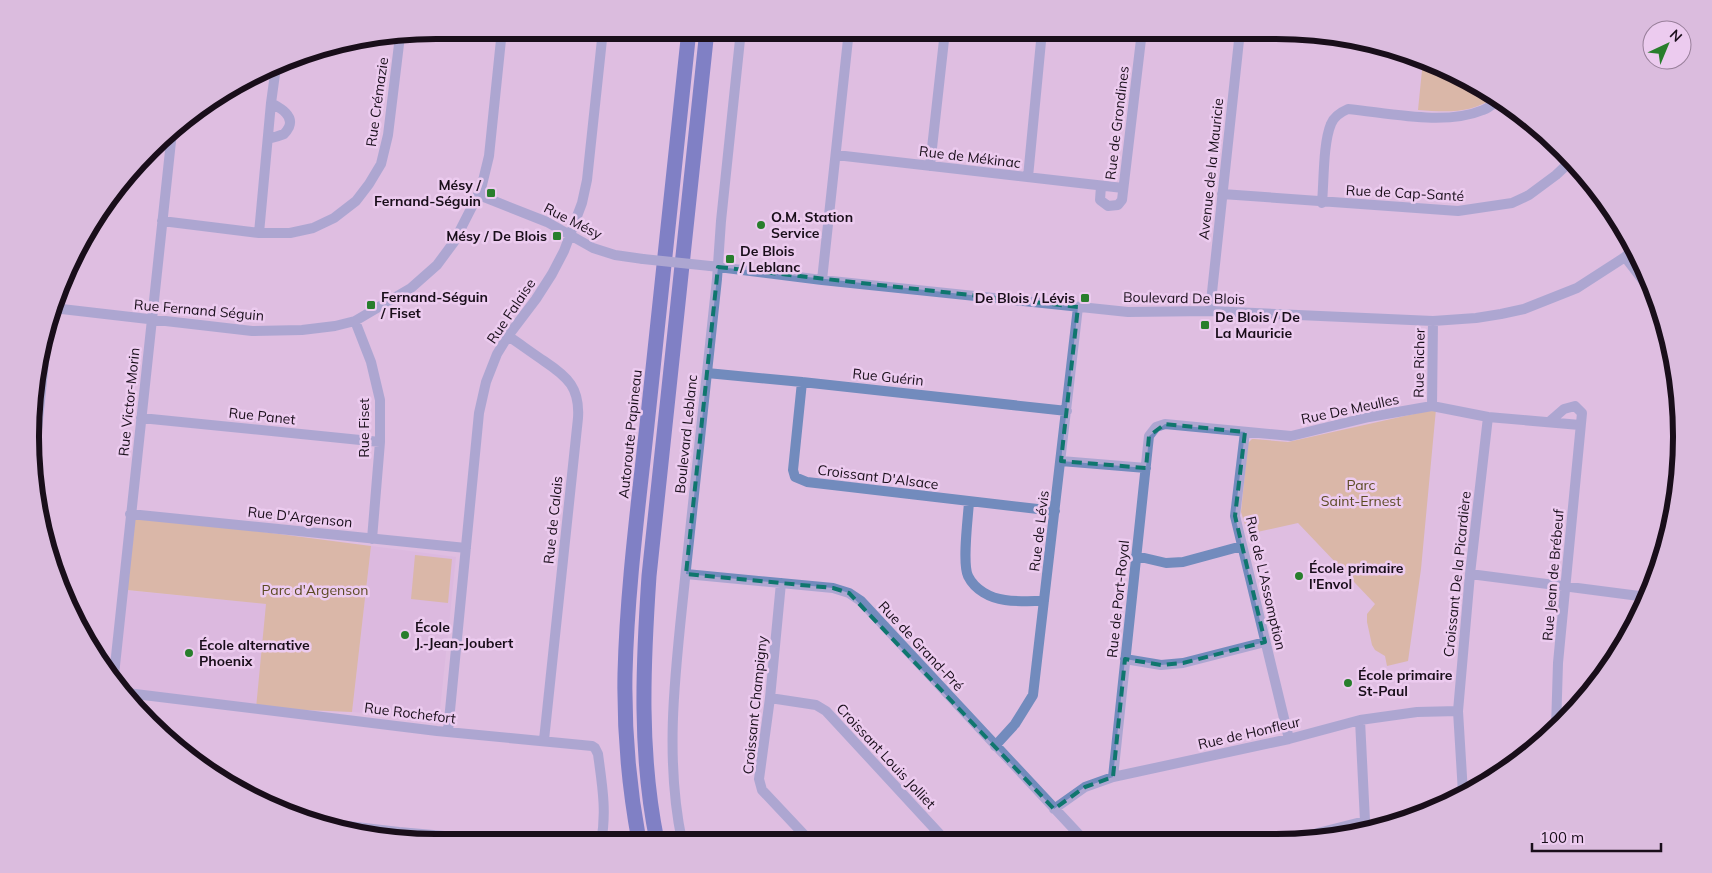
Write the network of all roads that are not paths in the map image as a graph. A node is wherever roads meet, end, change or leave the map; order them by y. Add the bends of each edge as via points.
1 (501, 39) edge
2 (603, 39) edge
3 (687, 39) edge
4 (706, 39) edge
5 (740, 39) edge
6 (848, 39) edge
7 (944, 39) edge
8 (1041, 39) edge
9 (1141, 39) edge
10 (1239, 39) edge
11 (399, 41) edge
12 (275, 73) edge
13 (271, 103) junction
14 (1493, 104) edge
15 (268, 139) junction
16 (171, 140) edge
17 (836, 155) junction
18 (1567, 165) edge
19 (930, 166) junction
20 (1028, 177) junction
21 (1101, 186) junction
22 (1123, 188) junction
23 (1222, 194) junction
24 (479, 195) junction
25 (1322, 202) junction
26 (162, 221) junction
27 (259, 233) junction
28 (570, 235) junction
29 (1628, 254) edge
30 (1625, 257) junction
31 (714, 266) junction
32 (1638, 275) edge
33 (822, 280) junction
34 (1078, 307) junction
35 (60, 309) edge
36 (1210, 311) junction
37 (152, 320) junction
38 (355, 320) junction
39 (1433, 321) junction
40 (508, 336) junction
41 (706, 373) junction
42 (802, 382) junction
43 (1432, 406) junction
44 (1067, 411) junction
45 (1488, 417) junction
46 (141, 418) junction
47 (1549, 422) junction
48 (1580, 425) junction
49 (1156, 427) joint
50 (1245, 432) junction
51 (380, 442) junction
52 (1061, 461) junction
53 (1146, 468) junction
54 (969, 502) junction
55 (1055, 511) junction
56 (130, 514) junction
57 (372, 539) junction
58 (1242, 546) junction
59 (466, 548) junction
60 (1136, 556) junction
61 (686, 574) junction
62 (1470, 574) junction
63 (781, 583) junction
64 (1567, 588) junction
65 (1640, 596) edge
66 (1044, 601) junction
67 (1265, 642) junction
68 (1125, 659) junction
69 (115, 670) edge
70 (133, 694) edge
71 (770, 698) junction
72 (1458, 711) junction
73 (1556, 719) edge
74 (1360, 720) junction
75 (448, 731) junction
76 (1289, 739) junction
77 (544, 740) junction
78 (995, 746) junction
79 (1113, 777) junction
80 (1463, 787) edge
81 (1054, 809) junction
82 (1366, 824) edge
83 (602, 834) edge
84 (638, 834) edge
85 (656, 834) edge
86 (681, 834) edge
87 (803, 834) edge
88 (940, 834) edge
89 (1078, 834) edge

1 - 24 street, Rue Fernand Séguin via 489,150
2 - 28 street, Rue Falaise via 587,180
3 - 84 highway, Autoroute Papineau via 626,646 627,748
4 - 85 highway via 644,637 644,731
5 - 31 street, Boulevard Leblanc
6 - 17 street
7 - 19 street
8 - 20 street
9 - 22 street, Rue de Grondines
10 - 23 street, Avenue de la Mauricie
11 - 27 street, Rue Crémazie via 388,135 381,164 369,184 356,201 334,218 313,228
12 - 13 street
13 - 15 street
13 - 15 street via 284,110 290,122 284,134
14 - 25 street via 1485,110 1464,116 1427,117 1348,109 1340,112 1331,123 1327,142
15 - 27 street
16 - 26 street, Rue Victor-Morin
17 - 19 street, Rue de Mékinac
17 - 33 street
18 - 25 street, Rue de Cap-Santé via 1529,195 1512,203 1458,212
19 - 20 street, Rue de Mékinac
20 - 21 street, Rue de Mékinac
21 - 22 street, Rue de Mékinac
21 - 22 street via 1100,200 1108,206 1118,205
23 - 25 street, Rue de Cap-Santé
23 - 36 street, Avenue de la Mauricie
24 - 28 street, Rue Mésy via 547,222
24 - 38 street, Rue Fernand Séguin via 454,242 437,265 411,288
26 - 27 street, Rue Crémazie
26 - 37 street, Rue Victor-Morin
28 - 31 street, Rue Mésy, bridge via 608,253
28 - 40 street, Rue Falaise via 546,283
29 - 30 street, Boulevard De Blois
30 - 32 street
30 - 39 street, Boulevard De Blois via 1577,288 1524,308 1476,318
31 - 33 street, Boulevard De Blois
31 - 41 street, Boulevard Leblanc
33 - 34 street, Boulevard De Blois
34 - 36 street, Boulevard De Blois via 1128,312
34 - 44 street, Rue de Lévis
35 - 37 street, Rue Fernand Séguin
36 - 39 street, Boulevard De Blois
37 - 38 street, Rue Fernand Séguin via 252,330 302,330
37 - 46 street, Rue Victor-Morin
38 - 51 street, Rue Fiset via 371,362 380,400
39 - 43 street, Rue Richer
40 - 59 street, Rue Falaise via 492,364 481,403
40 - 77 street, Rue de Calais via 566,376 578,404
41 - 42 street, Rue Guérin
41 - 61 street, Boulevard Leblanc
42 - 44 street, Rue Guérin
42 - 54 street, Croissant D'Alsace via 793,470 795,477 807,482
43 - 45 street, Rue De Meulles
43 - 50 street, Rue De Meulles via 1291,436
44 - 52 street, Rue de Lévis
45 - 47 street, Rue De Meulles
45 - 62 street, Croissant De la Picardière
46 - 51 street, Rue Panet
46 - 56 street, Rue Victor-Morin
47 - 48 street, Rue De Meulles
47 - 48 street via 1564,409 1576,406 1582,413
48 - 64 street, Rue Jean de Brébeuf
49 - 50 street, Rue De Meulles via 1165,424
49 - 53 street, Rue de Port-Royal via 1149,436
50 - 58 street, Rue de L'Assomption via 1236,516
51 - 57 street, Rue Fiset
52 - 53 street
52 - 55 street, Rue de Lévis
53 - 60 street, Rue de Port-Royal
54 - 55 street, Croissant D'Alsace
54 - 66 street via 965,564 967,575 975,586 988,596 1005,600
55 - 66 street, Rue de Lévis
56 - 57 street, Rue D'Argenson
56 - 69 street, Rue Victor-Morin
57 - 59 street, Rue D'Argenson
58 - 60 street via 1183,562 1166,563
58 - 67 street, Rue de L'Assomption
59 - 75 street, Rue Falaise
60 - 68 street, Rue de Port-Royal
61 - 63 street, Rue de Grand-Pré
61 - 86 street, Boulevard Leblanc via 675,672 672,740 674,789
62 - 64 street
62 - 72 street, Croissant De la Picardière
63 - 71 street, Croissant Champigny
63 - 78 street, Rue de Grand-Pré via 833,588 861,601
64 - 65 street
64 - 73 street, Rue Jean de Brébeuf via 1558,663
66 - 78 street, Rue de Lévis via 1033,695 1015,724
67 - 68 street via 1183,663 1161,665
67 - 76 street, Rue de L'Assomption
68 - 79 street, Rue de Port-Royal
70 - 75 street, Rue Rochefort
71 - 87 street, Croissant Champigny via 759,780 762,790
71 - 88 street, Croissant Louis Jolliet via 816,705 826,711
72 - 74 street, Rue de Honfleur via 1417,712
72 - 80 street, Croissant De la Picardière
74 - 76 street, Rue de Honfleur
74 - 82 street
75 - 77 street, Rue Rochefort
76 - 79 street, Rue de Honfleur
77 - 83 street, Rue Rochefort via 592,746 597,750 605,812
78 - 81 street, Rue de Grand-Pré
79 - 81 street, Rue de Honfleur via 1085,787
81 - 89 street, Rue de Grand-Pré

